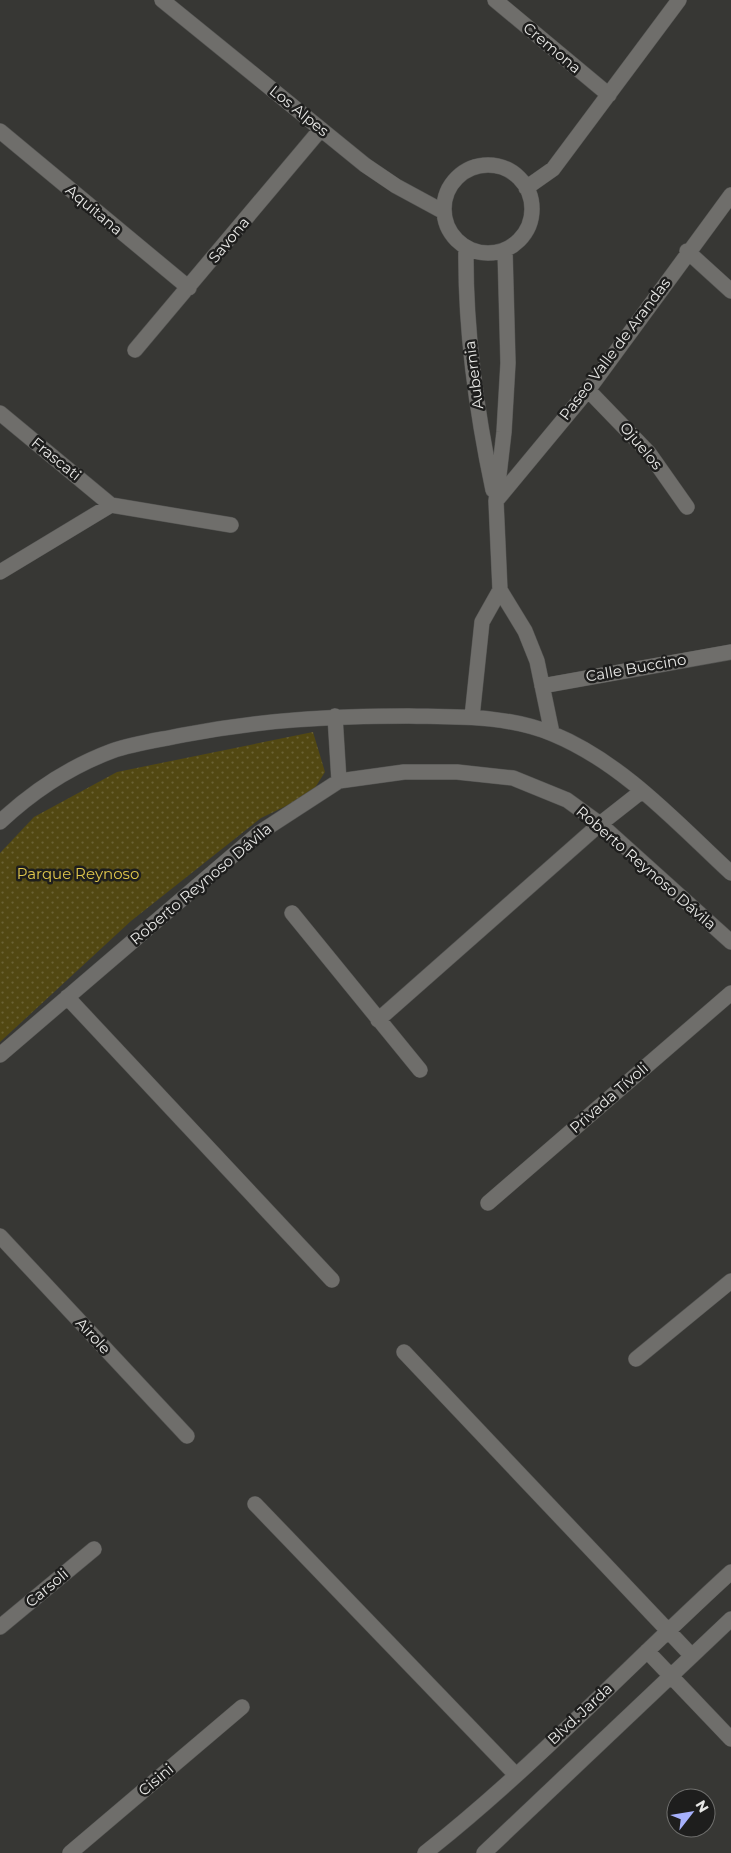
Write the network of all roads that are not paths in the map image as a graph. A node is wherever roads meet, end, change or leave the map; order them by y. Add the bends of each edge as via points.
1 (162, 0) edge
2 (495, 0) edge
3 (679, 0) edge
4 (609, 95) junction
5 (321, 129) junction
6 (0, 131) edge
7 (526, 188) junction
8 (731, 195) edge
9 (444, 212) junction
10 (466, 248) junction
11 (505, 250) junction
12 (688, 251) junction
13 (189, 288) junction
14 (731, 291) edge
15 (135, 350) dead end
16 (588, 390) junction
17 (0, 413) edge
18 (496, 501) junction
19 (111, 505) junction
20 (687, 507) dead end
21 (231, 525) dead end
22 (0, 572) edge
23 (500, 590) junction
24 (731, 652) edge
25 (542, 686) junction
26 (335, 716) junction
27 (472, 717) junction
28 (552, 734) junction
29 (338, 781) junction
30 (642, 791) junction
31 (0, 822) edge
32 (600, 824) junction
33 (725, 859) edge
34 (731, 873) edge
35 (292, 913) dead end
36 (731, 942) edge
37 (731, 994) edge
38 (68, 997) junction
39 (378, 1020) junction
40 (0, 1055) edge
41 (420, 1070) dead end
42 (488, 1204) dead end
43 (0, 1236) edge
44 (332, 1280) dead end
45 (731, 1281) edge
46 (404, 1352) dead end
47 (636, 1359) dead end
48 (187, 1436) dead end
49 (254, 1504) dead end
50 (94, 1549) dead end
51 (731, 1572) edge
52 (731, 1619) edge
53 (0, 1627) edge
54 (666, 1631) junction
55 (647, 1651) junction
56 (691, 1655) junction
57 (670, 1675) junction
58 (242, 1707) dead end
59 (731, 1739) edge
60 (516, 1775) junction
61 (70, 1853) edge
62 (425, 1853) edge
63 (484, 1853) edge

1 - 5 street, Los Alpes
2 - 4 street, Cremona
3 - 4 street
4 - 7 street via 553,169
5 - 9 street, Los Alpes via 396,186
5 - 13 street, Savona
6 - 13 street, Aquitana
7 - 9 street via 515,175 500,167 467,170 454,181 446,196
7 - 11 street via 532,206 530,224 520,240
8 - 12 street, Paseo Valle de Arandas
9 - 10 street via 450,233
10 - 11 street via 487,254
10 - 18 street, Aubernia via 471,362 481,432
11 - 18 street, Aubernia via 508,363
12 - 14 street
12 - 16 street, Paseo Valle de Arandas
13 - 15 street, Savona
16 - 18 street, Paseo Valle de Arandas
16 - 20 street, Ojuelos via 649,453
17 - 19 street, Frascati
18 - 23 street, Aubernia
19 - 21 street
19 - 22 street
23 - 25 street, Aubernia via 525,631
23 - 27 street via 482,622
24 - 25 street, Calle Buccino
25 - 28 street, Aubernia
26 - 27 street
26 - 29 street
26 - 31 street via 226,727 114,751 72,768 24,799
27 - 28 street via 514,722
28 - 30 street via 589,751
29 - 32 street, Roberto Reynoso Dávila via 404,772 457,772 513,778 567,800
29 - 38 street, Roberto Reynoso Dávila via 259,833
30 - 32 street
30 - 33 street
32 - 36 street, Roberto Reynoso Dávila
32 - 39 street
33 - 34 street
35 - 39 street
37 - 42 street, Privada Tívoli
38 - 40 street, Roberto Reynoso Dávila
38 - 44 street
39 - 41 street
43 - 48 street, Airole
45 - 47 street
46 - 54 street
49 - 60 street
50 - 53 street, Carsoli
51 - 54 street, Blvd. Jarda
52 - 56 street
54 - 55 street, Blvd. Jarda
54 - 56 street
55 - 57 street
55 - 60 street, Blvd. Jarda
56 - 57 street
57 - 59 street
57 - 63 street
58 - 61 street, Cisini
60 - 62 street, Blvd. Jarda

